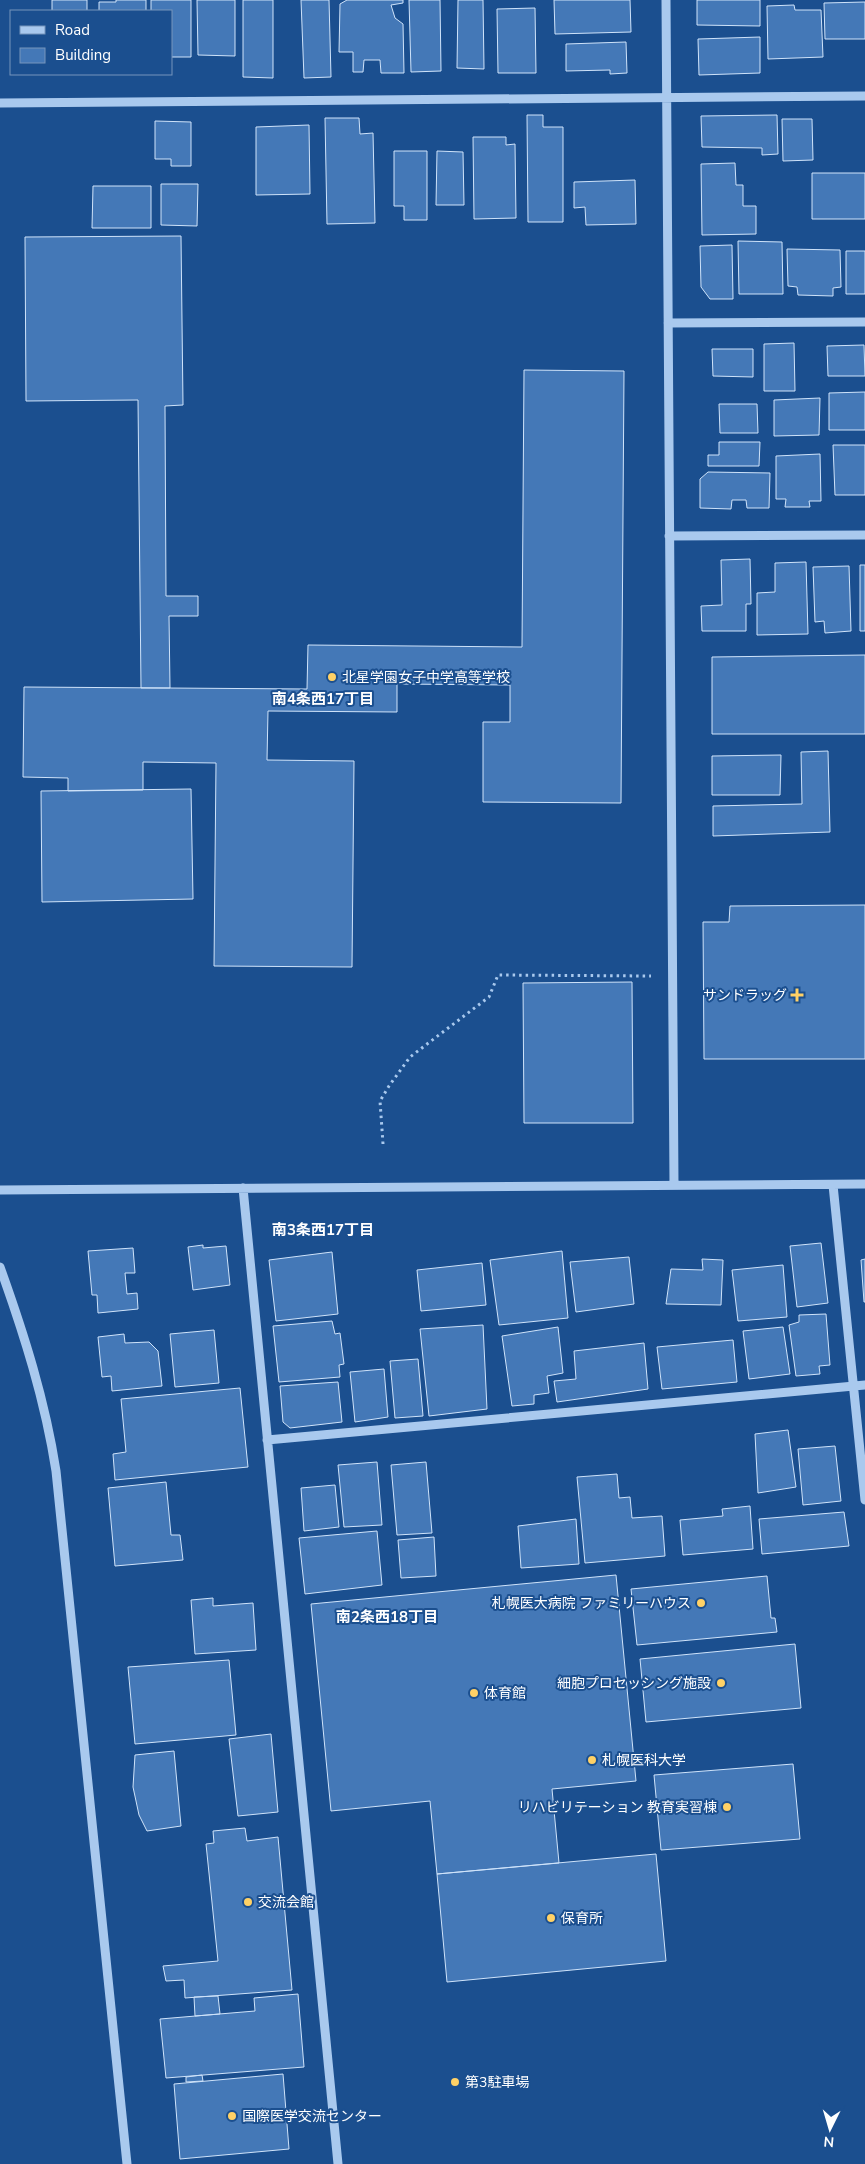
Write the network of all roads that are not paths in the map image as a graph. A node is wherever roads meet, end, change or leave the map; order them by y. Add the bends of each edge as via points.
1 (666, 0) edge
2 (667, 96) junction
3 (865, 96) edge
4 (0, 103) edge
5 (865, 322) edge
6 (668, 323) junction
7 (865, 535) edge
8 (669, 536) junction
9 (865, 1184) edge
10 (833, 1185) junction
11 (674, 1186) junction
12 (244, 1188) junction
13 (0, 1190) edge
14 (0, 1267) edge
15 (865, 1385) edge
16 (854, 1386) junction
17 (267, 1440) junction
18 (865, 1500) edge
19 (127, 2164) edge
20 (338, 2164) edge

1 - 2 street
2 - 3 street
2 - 4 street
2 - 6 street
5 - 6 street
6 - 8 street
7 - 8 street
8 - 11 street
9 - 10 street
10 - 11 street
10 - 16 street
11 - 12 street
12 - 13 street
12 - 17 street
14 - 19 street via 37,1376 56,1471
15 - 16 street
16 - 17 street
16 - 18 street
17 - 20 street

